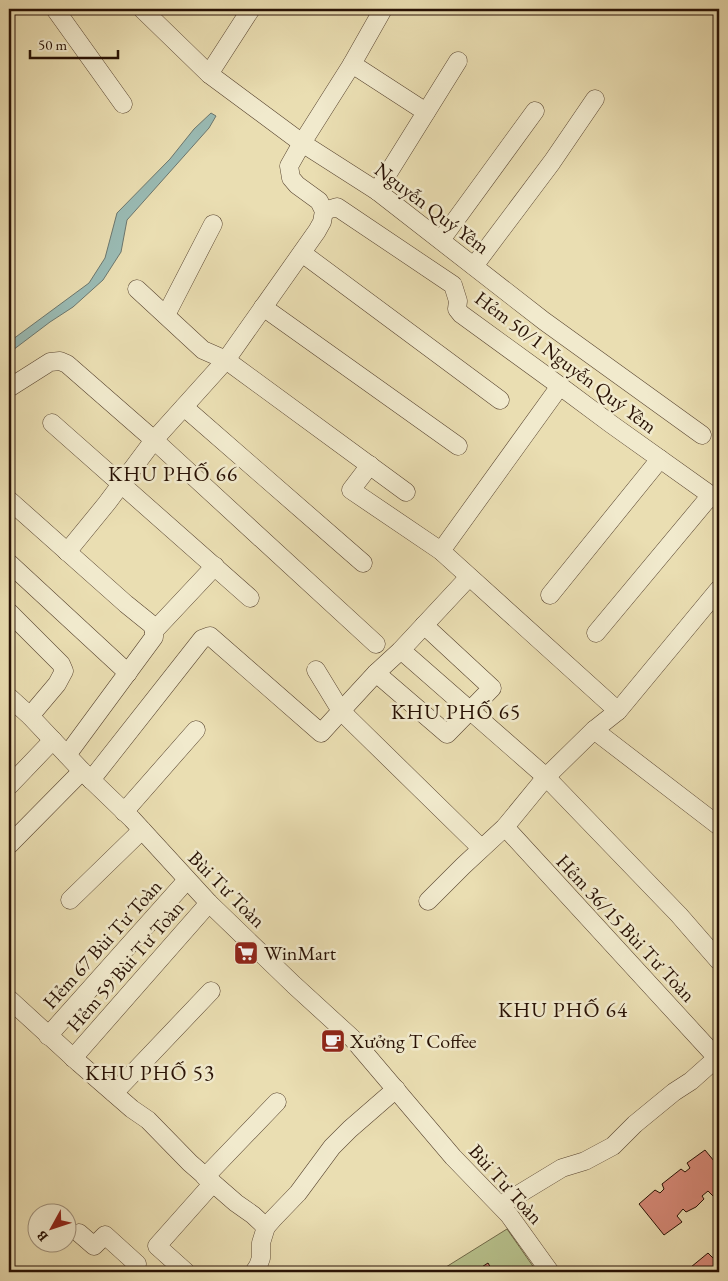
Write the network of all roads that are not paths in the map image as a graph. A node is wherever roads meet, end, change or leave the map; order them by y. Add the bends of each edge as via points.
1 (55, 9) edge
2 (142, 9) edge
3 (248, 10) edge
4 (382, 11) dead end
5 (458, 61) dead end
6 (352, 64) junction
7 (209, 74) junction
8 (595, 99) dead end
9 (123, 104) dead end
10 (535, 111) dead end
11 (426, 112) junction
12 (302, 143) junction
13 (377, 191) junction
14 (324, 211) junction
15 (213, 224) dead end
16 (441, 240) junction
17 (302, 253) junction
18 (474, 266) junction
19 (137, 289) dead end
20 (263, 307) junction
21 (166, 315) junction
22 (226, 360) junction
23 (560, 386) junction
24 (9, 388) edge
25 (500, 400) dead end
26 (184, 407) junction
27 (52, 423) dead end
28 (702, 435) dead end
29 (154, 440) junction
30 (458, 446) dead end
31 (660, 460) junction
32 (370, 465) junction
33 (121, 483) junction
34 (406, 492) dead end
35 (715, 498) edge
36 (9, 500) edge
37 (441, 551) junction
38 (67, 552) junction
39 (9, 563) edge
40 (363, 563) dead end
41 (214, 566) junction
42 (469, 577) junction
43 (719, 589) edge
44 (550, 595) dead end
45 (250, 598) dead end
46 (9, 612) edge
47 (424, 625) junction
48 (154, 631) junction
49 (596, 633) dead end
50 (376, 644) dead end
51 (401, 650) junction
52 (316, 670) dead end
53 (128, 673) junction
54 (376, 673) junction
55 (9, 697) edge
56 (618, 710) junction
57 (341, 711) junction
58 (470, 711) junction
59 (30, 716) junction
60 (196, 730) dead end
61 (594, 730) junction
62 (53, 740) junction
63 (67, 755) junction
64 (87, 775) junction
65 (546, 777) junction
66 (9, 786) edge
67 (124, 812) junction
68 (719, 826) edge
69 (505, 827) junction
70 (142, 830) junction
71 (9, 845) edge
72 (482, 848) junction
73 (187, 880) junction
74 (70, 900) dead end
75 (428, 901) dead end
76 (209, 903) junction
77 (719, 961) edge
78 (211, 991) dead end
79 (9, 999) edge
80 (48, 1036) junction
81 (718, 1057) edge
82 (73, 1058) junction
83 (396, 1089) junction
84 (114, 1093) junction
85 (278, 1102) dead end
86 (209, 1180) junction
87 (501, 1205) junction
88 (266, 1227) junction
89 (79, 1233) dead end
90 (132, 1272) edge
91 (186, 1272) edge
92 (254, 1272) edge
93 (550, 1272) edge

1 - 9 street
2 - 7 street, Nguyễn Quý Yêm
3 - 7 street
4 - 6 street
5 - 11 street
6 - 11 street
6 - 12 street
7 - 12 street, Nguyễn Quý Yêm
8 - 18 street
10 - 16 street
11 - 13 street
12 - 13 street, Nguyễn Quý Yêm
12 - 14 street via 289,166 291,178 319,201
13 - 16 street, Nguyễn Quý Yêm
14 - 17 street via 322,222
14 - 23 street, Hẻm 50/1 Nguyễn Quý Yêm via 337,207 453,286 461,314
15 - 21 street
16 - 18 street, Nguyễn Quý Yêm
17 - 20 street
17 - 25 street
18 - 28 street, Nguyễn Quý Yêm via 544,321
19 - 21 street
20 - 22 street
20 - 30 street
21 - 22 street via 203,350
22 - 26 street
22 - 32 street
23 - 31 street, Hẻm 50/1 Nguyễn Quý Yêm
23 - 37 street
24 - 29 street via 50,362 67,364
26 - 29 street
26 - 40 street
27 - 33 street
29 - 33 street
29 - 50 street
31 - 35 street, Hẻm 50/1 Nguyễn Quý Yêm
31 - 44 street
32 - 34 street
32 - 37 street via 351,490
33 - 38 street
33 - 41 street
35 - 49 street
36 - 38 street
37 - 42 street
38 - 48 street
39 - 53 street
41 - 45 street
41 - 48 street
42 - 47 street
42 - 56 street
43 - 56 street
46 - 59 street via 61,664 64,671
47 - 51 street
47 - 58 street via 492,688
48 - 53 street via 154,637
51 - 54 street
51 - 58 street
52 - 57 street
53 - 63 street
54 - 57 street
54 - 58 street via 447,734
55 - 59 street, Bùi Tư Toàn
56 - 61 street
57 - 64 street via 320,732 210,636 202,639
57 - 72 street
58 - 65 street
59 - 62 street, Bùi Tư Toàn
60 - 67 street
61 - 65 street
61 - 68 street
62 - 63 street, Bùi Tư Toàn
62 - 66 street
63 - 64 street, Bùi Tư Toàn
64 - 67 street, Bùi Tư Toàn
64 - 71 street
65 - 69 street
65 - 77 street
67 - 70 street, Bùi Tư Toàn
69 - 72 street
69 - 81 street, Hẻm 36/15 Bùi Tư Toàn
70 - 73 street, Bùi Tư Toàn
70 - 74 street
72 - 75 street
73 - 76 street, Bùi Tư Toàn
73 - 80 street, Hẻm 67 Bùi Tư Toàn
76 - 82 street, Hẻm 59 Bùi Tư Toàn
76 - 83 street, Bùi Tư Toàn via 352,1038
78 - 84 street
79 - 80 street
80 - 82 street
81 - 87 street via 634,1124 613,1146 585,1161 562,1168
82 - 84 street
83 - 87 street, Bùi Tư Toàn via 453,1157
83 - 88 street via 332,1147 298,1193
84 - 86 street via 148,1120
85 - 86 street
86 - 88 street
86 - 91 street via 158,1246
87 - 93 street, Bùi Tư Toàn
88 - 92 street via 261,1258
89 - 90 street via 94,1246 105,1236 137,1264

